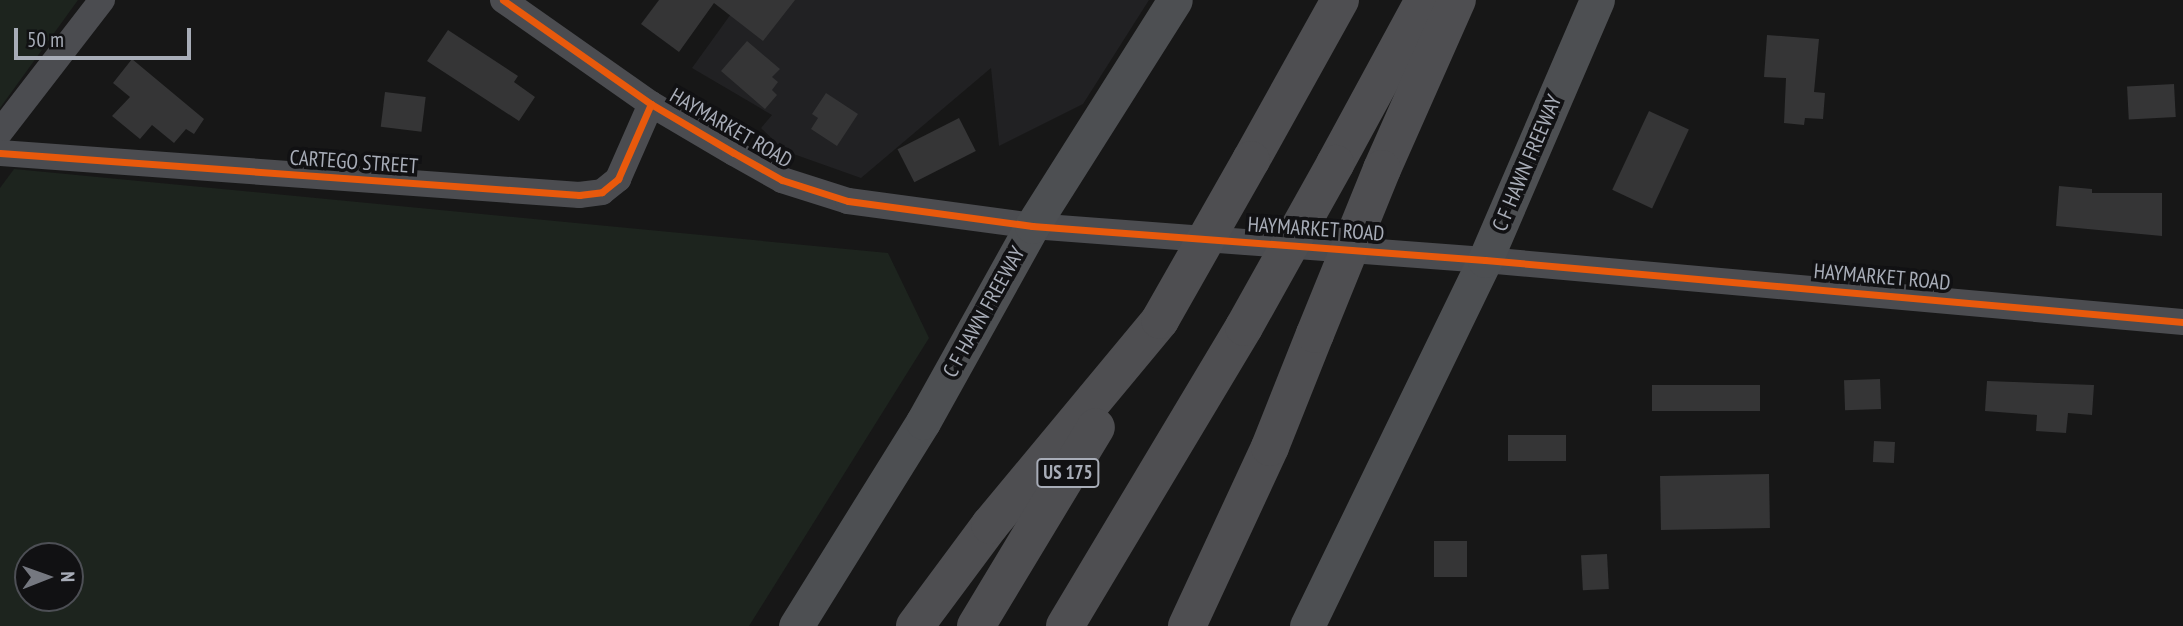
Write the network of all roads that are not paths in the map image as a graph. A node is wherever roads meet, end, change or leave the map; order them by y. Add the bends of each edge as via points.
1 (102, 0) edge
2 (503, 0) edge
3 (1175, 0) edge
4 (1340, 0) edge
5 (1424, 0) edge
6 (1457, 0) edge
7 (1597, 0) edge
8 (651, 104) junction
9 (0, 132) edge
10 (0, 153) edge
11 (1032, 226) junction
12 (1485, 260) junction
13 (1160, 320) junction
14 (2183, 322) edge
15 (796, 626) edge
16 (915, 626) edge
17 (976, 626) edge
18 (1065, 626) edge
19 (1187, 626) edge
20 (1307, 626) edge

1 - 9 street
2 - 8 street, HAYMARKET ROAD
3 - 11 main road, C F HAWN FREEWAY
4 - 13 highway, US 175, bridge
5 - 18 highway, bridge via 1244,327
6 - 19 highway, bridge via 1382,169 1270,447
7 - 12 main road, C F HAWN FREEWAY
8 - 10 street, CARTEGO STREET via 618,179 602,192 579,195
8 - 11 street, HAYMARKET ROAD via 782,180 848,201
11 - 12 street, HAYMARKET ROAD
11 - 15 main road, C F HAWN FREEWAY via 923,422
12 - 14 street, HAYMARKET ROAD
12 - 20 main road, C F HAWN FREEWAY
13 - 16 highway via 990,524
13 - 17 highway, US 175

